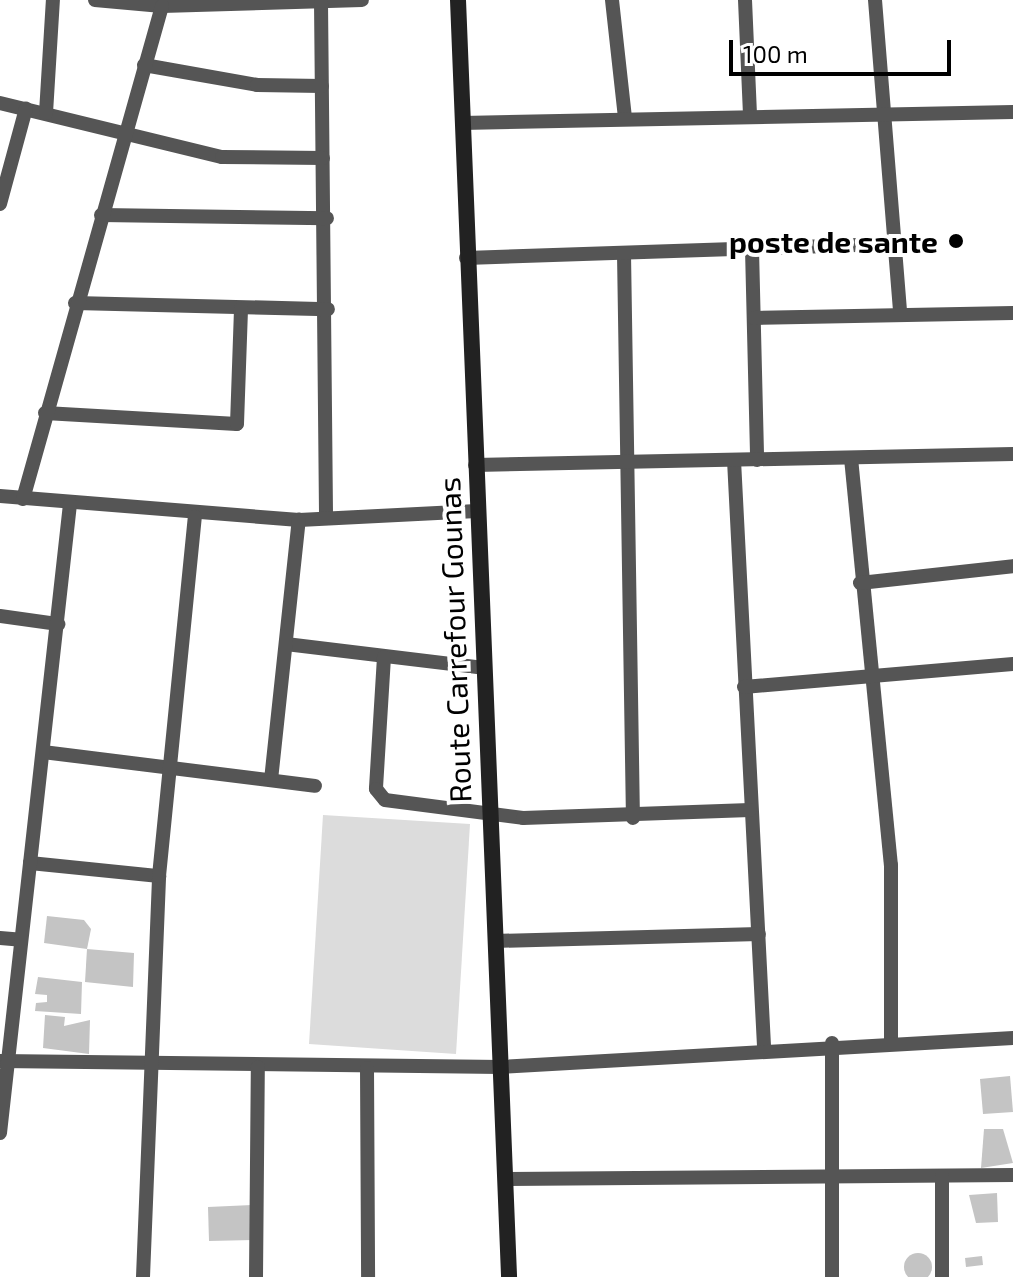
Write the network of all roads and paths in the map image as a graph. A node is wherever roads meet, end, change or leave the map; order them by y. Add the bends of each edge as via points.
1 (53, 0) edge
2 (95, 0) edge
3 (362, 0) edge
4 (458, 0) edge
5 (612, 0) edge
6 (745, 0) edge
7 (875, 0) edge
8 (321, 2) edge
9 (162, 6) junction
10 (144, 65) junction
11 (322, 86) junction
12 (0, 103) edge
13 (26, 108) junction
14 (884, 110) junction
15 (1013, 112) edge
16 (46, 113) junction
17 (750, 113) junction
18 (625, 117) junction
19 (462, 123) junction
20 (123, 134) junction
21 (323, 158) junction
22 (0, 204) edge
23 (101, 215) junction
24 (327, 218) junction
25 (894, 244) junction
26 (752, 249) junction
27 (624, 254) junction
28 (466, 258) junction
29 (75, 303) junction
30 (241, 308) junction
31 (328, 309) junction
32 (1013, 313) edge
33 (900, 314) junction
34 (754, 318) junction
35 (45, 413) junction
36 (1013, 454) edge
37 (851, 458) junction
38 (734, 460) junction
39 (757, 460) junction
40 (629, 464) junction
41 (475, 465) junction
42 (0, 496) edge
43 (23, 499) junction
44 (70, 504) junction
45 (477, 511) junction
46 (195, 517) junction
47 (326, 518) junction
48 (299, 520) junction
49 (1013, 566) edge
50 (860, 583) junction
51 (0, 616) edge
52 (58, 624) junction
53 (286, 644) junction
54 (384, 657) junction
55 (1013, 664) edge
56 (484, 668) junction
57 (869, 675) junction
58 (744, 687) junction
59 (43, 752) junction
60 (168, 768) junction
61 (271, 780) junction
62 (315, 786) dead end
63 (750, 810) junction
64 (489, 815) junction
65 (633, 818) junction
66 (30, 863) junction
67 (159, 876) junction
68 (759, 934) junction
69 (0, 938) edge
70 (21, 940) junction
71 (495, 941) junction
72 (1013, 1038) edge
73 (891, 1041) junction
74 (832, 1043) junction
75 (764, 1047) junction
76 (4, 1062) edge
77 (147, 1065) junction
78 (258, 1067) junction
79 (501, 1067) junction
80 (367, 1068) junction
81 (0, 1133) edge
82 (831, 1175) junction
83 (1013, 1175) edge
84 (942, 1176) junction
85 (506, 1179) junction
86 (143, 1277) edge
87 (256, 1277) edge
88 (368, 1277) edge
89 (509, 1277) edge
90 (832, 1277) edge
91 (942, 1277) edge

1 - 16 street
2 - 9 street
3 - 8 street
4 - 19 main road, Route Carrefour Gounas
5 - 18 street
6 - 17 street
7 - 14 street
8 - 9 street
8 - 11 street
9 - 10 street
10 - 11 street via 248,84
10 - 20 street
11 - 21 street
12 - 13 street
13 - 16 street
13 - 22 street
14 - 15 street
14 - 17 street
14 - 25 street
16 - 20 street
17 - 18 street
18 - 19 street
19 - 28 main road, Route Carrefour Gounas
20 - 21 street via 222,157
20 - 23 street
21 - 24 street
23 - 24 street
23 - 29 street
24 - 31 street
25 - 26 street
25 - 33 street
26 - 27 street
26 - 34 street
27 - 28 street
27 - 40 street
28 - 41 main road, Route Carrefour Gounas
29 - 30 street
29 - 35 street
30 - 31 street
30 - 35 street via 237,424
31 - 47 street
32 - 33 street
33 - 34 street
34 - 39 street
35 - 43 street
36 - 37 street
37 - 39 street
37 - 50 street
38 - 39 street
38 - 40 street
38 - 58 street
40 - 41 street
40 - 65 street
41 - 45 main road, Route Carrefour Gounas
42 - 43 street
43 - 44 street
44 - 46 street
44 - 52 street
45 - 47 street
45 - 56 main road, Route Carrefour Gounas
46 - 48 street
46 - 60 street
47 - 48 street
48 - 53 street
49 - 50 street
50 - 57 street
51 - 52 street
52 - 59 street
53 - 54 street
53 - 61 street
54 - 56 street
54 - 64 street via 378,797
55 - 57 street
56 - 64 main road, Route Carrefour Gounas
57 - 58 street
57 - 73 street via 891,865
58 - 63 street
59 - 60 street
59 - 66 street
60 - 61 street
60 - 67 street
61 - 62 street
63 - 65 street
63 - 68 street
64 - 65 street
64 - 71 main road, Route Carrefour Gounas
66 - 67 street
66 - 70 street
67 - 77 street
68 - 71 street
68 - 75 street
69 - 70 street
70 - 76 street
71 - 79 main road, Route Carrefour Gounas
72 - 73 street
73 - 74 street
74 - 75 street
74 - 82 street
75 - 79 street
76 - 77 street
76 - 81 street
77 - 78 street
77 - 86 street
78 - 80 street
78 - 87 street
79 - 80 street
79 - 85 main road, Route Carrefour Gounas
80 - 88 street
82 - 84 street
82 - 85 street
82 - 90 street
83 - 84 street
84 - 91 street
85 - 89 main road, Route Carrefour Gounas

